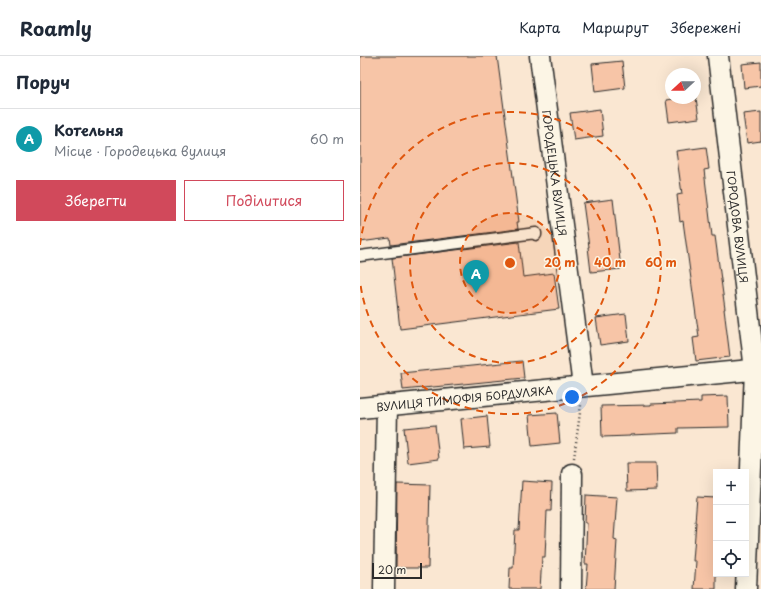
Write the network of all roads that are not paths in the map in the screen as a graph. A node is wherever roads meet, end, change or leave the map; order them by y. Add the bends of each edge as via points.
1 (540, 56) edge
2 (718, 56) edge
3 (536, 235) dead end
4 (360, 256) edge
5 (758, 369) edge
6 (583, 386) junction
7 (387, 405) junction
8 (360, 408) edge
9 (572, 474) road end
10 (384, 589) edge
11 (571, 589) edge
12 (746, 589) edge

1 - 6 street, ГОРОДЕЦЬКА ВУЛИЦЯ
2 - 5 street, ГОРОДОВА ВУЛИЦЯ
3 - 4 lane
5 - 6 street, ВУЛИЦЯ ТИМОФІЯ БОРДУЛЯКА
5 - 12 street, ГОРОДОВА ВУЛИЦЯ
6 - 7 street, ВУЛИЦЯ ТИМОФІЯ БОРДУЛЯКА
7 - 8 street, ВУЛИЦЯ ТИМОФІЯ БОРДУЛЯКА
7 - 10 street
9 - 11 street

